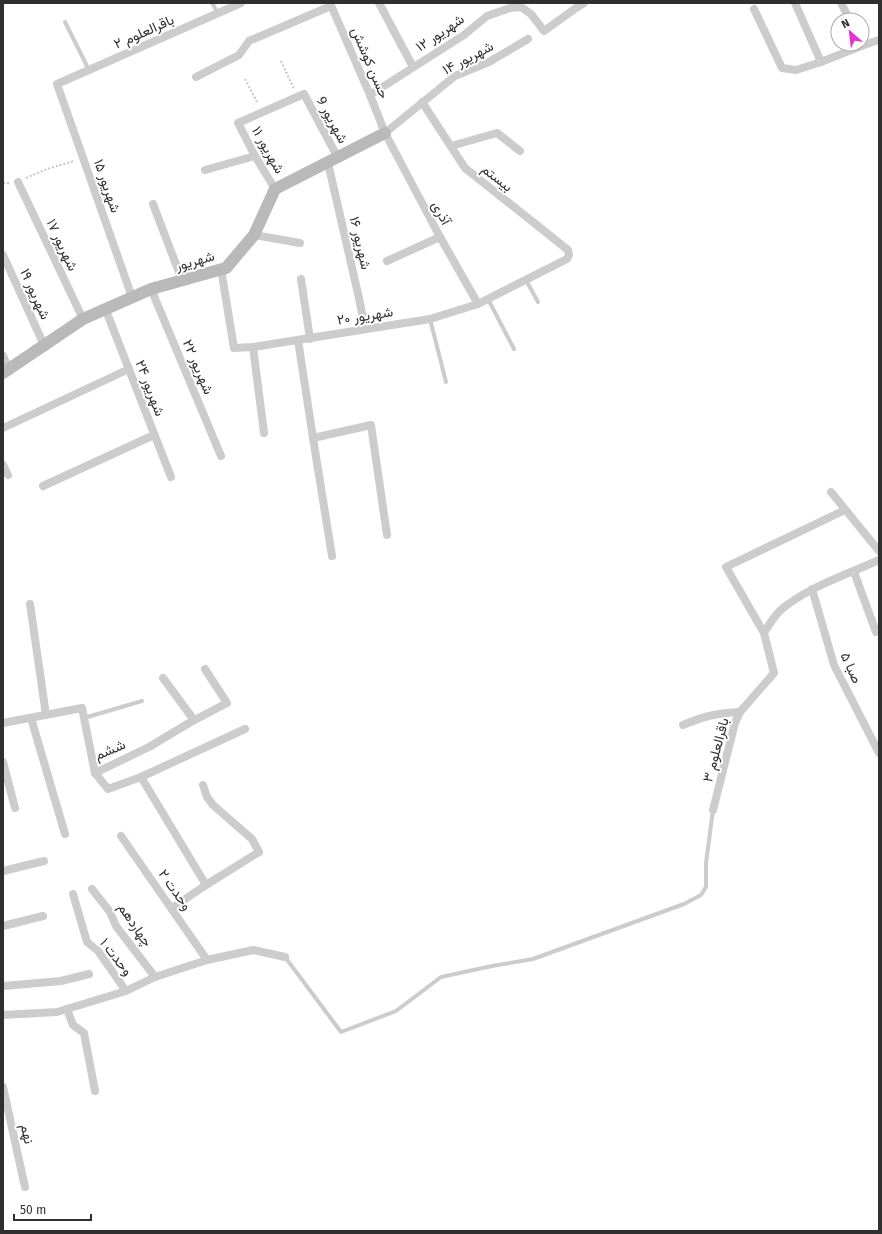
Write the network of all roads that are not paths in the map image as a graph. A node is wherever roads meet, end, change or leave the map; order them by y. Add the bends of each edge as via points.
1 (212, 3) edge
2 (241, 3) edge
3 (379, 3) edge
4 (584, 3) edge
5 (795, 3) edge
6 (841, 3) edge
7 (331, 4) edge
8 (754, 9) dead end
9 (846, 12) edge
10 (218, 13) junction
11 (64, 22) dead end
12 (528, 39) dead end
13 (844, 52) edge
14 (821, 62) junction
15 (413, 67) junction
16 (89, 70) junction
17 (196, 77) dead end
18 (57, 84) joint
19 (370, 95) junction
20 (301, 96) joint
21 (422, 102) junction
22 (385, 133) junction
23 (451, 146) junction
24 (520, 150) dead end
25 (255, 156) junction
26 (333, 160) junction
27 (205, 170) dead end
28 (18, 182) road end
29 (275, 189) junction
30 (153, 204) dead end
31 (254, 235) junction
32 (440, 237) junction
33 (300, 242) dead end
34 (3, 255) edge
35 (567, 259) joint
36 (386, 261) dead end
37 (221, 269) junction
38 (301, 279) dead end
39 (182, 280) junction
40 (526, 280) junction
41 (151, 289) junction
42 (132, 297) junction
43 (488, 299) junction
44 (538, 302) dead end
45 (478, 304) junction
46 (105, 308) junction
47 (83, 319) junction
48 (430, 320) junction
49 (365, 329) junction
50 (310, 339) junction
51 (298, 340) junction
52 (44, 345) junction
53 (253, 347) junction
54 (514, 349) dead end
55 (3, 356) edge
56 (129, 369) junction
57 (6, 371) edge
58 (446, 382) dead end
59 (3, 428) edge
60 (264, 433) dead end
61 (154, 435) junction
62 (313, 438) junction
63 (221, 456) dead end
64 (3, 465) edge
65 (8, 475) dead end
66 (171, 477) dead end
67 (43, 486) dead end
68 (831, 492) dead end
69 (845, 510) junction
70 (387, 535) dead end
71 (879, 551) edge
72 (332, 556) dead end
73 (879, 560) edge
74 (854, 572) junction
75 (812, 589) junction
76 (30, 604) dead end
77 (876, 632) dead end
78 (764, 633) junction
79 (205, 669) dead end
80 (163, 678) dead end
81 (142, 701) dead end
82 (740, 712) junction
83 (46, 715) junction
84 (31, 718) junction
85 (84, 718) junction
86 (194, 720) junction
87 (3, 723) edge
88 (684, 725) dead end
89 (245, 729) dead end
90 (879, 753) edge
91 (3, 762) edge
92 (95, 773) junction
93 (141, 777) junction
94 (203, 785) dead end
95 (15, 808) dead end
96 (713, 810) joint
97 (65, 834) dead end
98 (121, 836) dead end
99 (44, 861) dead end
100 (3, 871) edge
101 (206, 885) junction
102 (92, 889) dead end
103 (73, 894) dead end
104 (172, 908) junction
105 (43, 916) dead end
106 (3, 926) edge
107 (285, 957) joint
108 (207, 960) junction
109 (89, 974) dead end
110 (155, 977) junction
111 (3, 986) edge
112 (126, 991) junction
113 (67, 1009) junction
114 (3, 1015) edge
115 (3, 1086) edge
116 (95, 1091) dead end
117 (25, 1187) dead end

1 - 10 lane
2 - 10 street, باقرالعلوم ۲
3 - 15 street
4 - 15 street, شهریور ۱۲ via 544,31 531,14 521,7 487,16 464,35
5 - 14 street
6 - 9 street
7 - 17 street via 248,41 239,55
7 - 19 street, حسن کوشش
8 - 14 street via 782,68 796,70
10 - 16 street, باقرالعلوم ۲
11 - 16 lane
12 - 21 street, شهریور ۱۴ via 489,62 455,76
13 - 14 street
15 - 19 street, شهریور ۱۲
16 - 18 street, باقرالعلوم ۲
18 - 42 street, شهریور ۱۵
19 - 22 street, حسن کوشش
20 - 25 street, شهریور ۱۱ via 238,122
20 - 26 street, شهریور 9
21 - 22 street, شهریور ۱۴
21 - 23 street, بیستم
22 - 26 street
22 - 32 street, آذری
23 - 24 street via 497,133
23 - 35 street, بیستم via 465,168 568,250
25 - 27 street
25 - 29 street, شهریور ۱۱
26 - 29 street
26 - 49 street, شهریور ۱۶
28 - 47 street, شهریور ۱۷
29 - 31 street, شهریور
30 - 39 street
31 - 33 street
31 - 37 street, شهریور via 226,268
32 - 36 street
32 - 45 street, آذری
34 - 52 street, شهریور ۱۹
35 - 40 street, شهریور ۲۰
37 - 39 street, شهریور
37 - 53 street, شهریور ۲۰ via 234,348
38 - 50 street
39 - 41 street, شهریور
40 - 43 street, شهریور ۲۰
40 - 44 lane
41 - 42 street, شهریور
41 - 63 street, شهریور ۲۲
42 - 46 street, شهریور
43 - 45 street, شهریور ۲۰
43 - 54 lane
45 - 48 street, شهریور ۲۰
46 - 47 street, شهریور
46 - 56 street, شهریور ۲۴
47 - 52 street, شهریور
48 - 49 street, شهریور ۲۰
48 - 58 lane
49 - 50 street, شهریور ۲۰
50 - 51 street, شهریور ۲۰
51 - 53 street, شهریور ۲۰
51 - 62 street
52 - 57 street, شهریور
53 - 60 street
55 - 57 street
56 - 59 street
56 - 61 street, شهریور ۲۴
61 - 66 street, شهریور ۲۴
61 - 67 street
62 - 70 street via 371,425
62 - 72 street
64 - 65 street
68 - 69 street
69 - 71 street
69 - 78 street via 726,567
73 - 74 street
74 - 75 street
74 - 77 street
75 - 78 street via 781,609
75 - 90 street, صبا ۵ via 834,665
76 - 83 street
78 - 82 street, باقرالعلوم ۳ via 774,673
79 - 86 street, ششم via 227,703
80 - 86 street
81 - 85 lane
82 - 88 street via 720,713
82 - 96 street, باقرالعلوم ۳
83 - 84 street
83 - 85 street via 82,708
84 - 87 street
84 - 97 street
85 - 92 street, ششم
86 - 92 street, ششم via 149,747
89 - 93 street
91 - 95 street
92 - 93 street via 108,789
93 - 101 street
94 - 101 street via 213,805 252,839 259,852
96 - 107 lane via 706,863 706,888 701,895 684,904 533,959 441,977 396,1011 341,1032
98 - 104 street, وحدت ۲
99 - 100 street
101 - 104 street
102 - 110 street, چهاردهم via 110,912 116,926
103 - 112 street, وحدت ۱ via 87,942 98,951
104 - 108 street, وحدت ۲
105 - 106 street
107 - 108 street via 253,950
108 - 110 street
109 - 111 street via 61,981
110 - 112 street
112 - 113 street
113 - 114 street via 57,1012
113 - 116 street via 73,1025 84,1033
115 - 117 street, نهم

